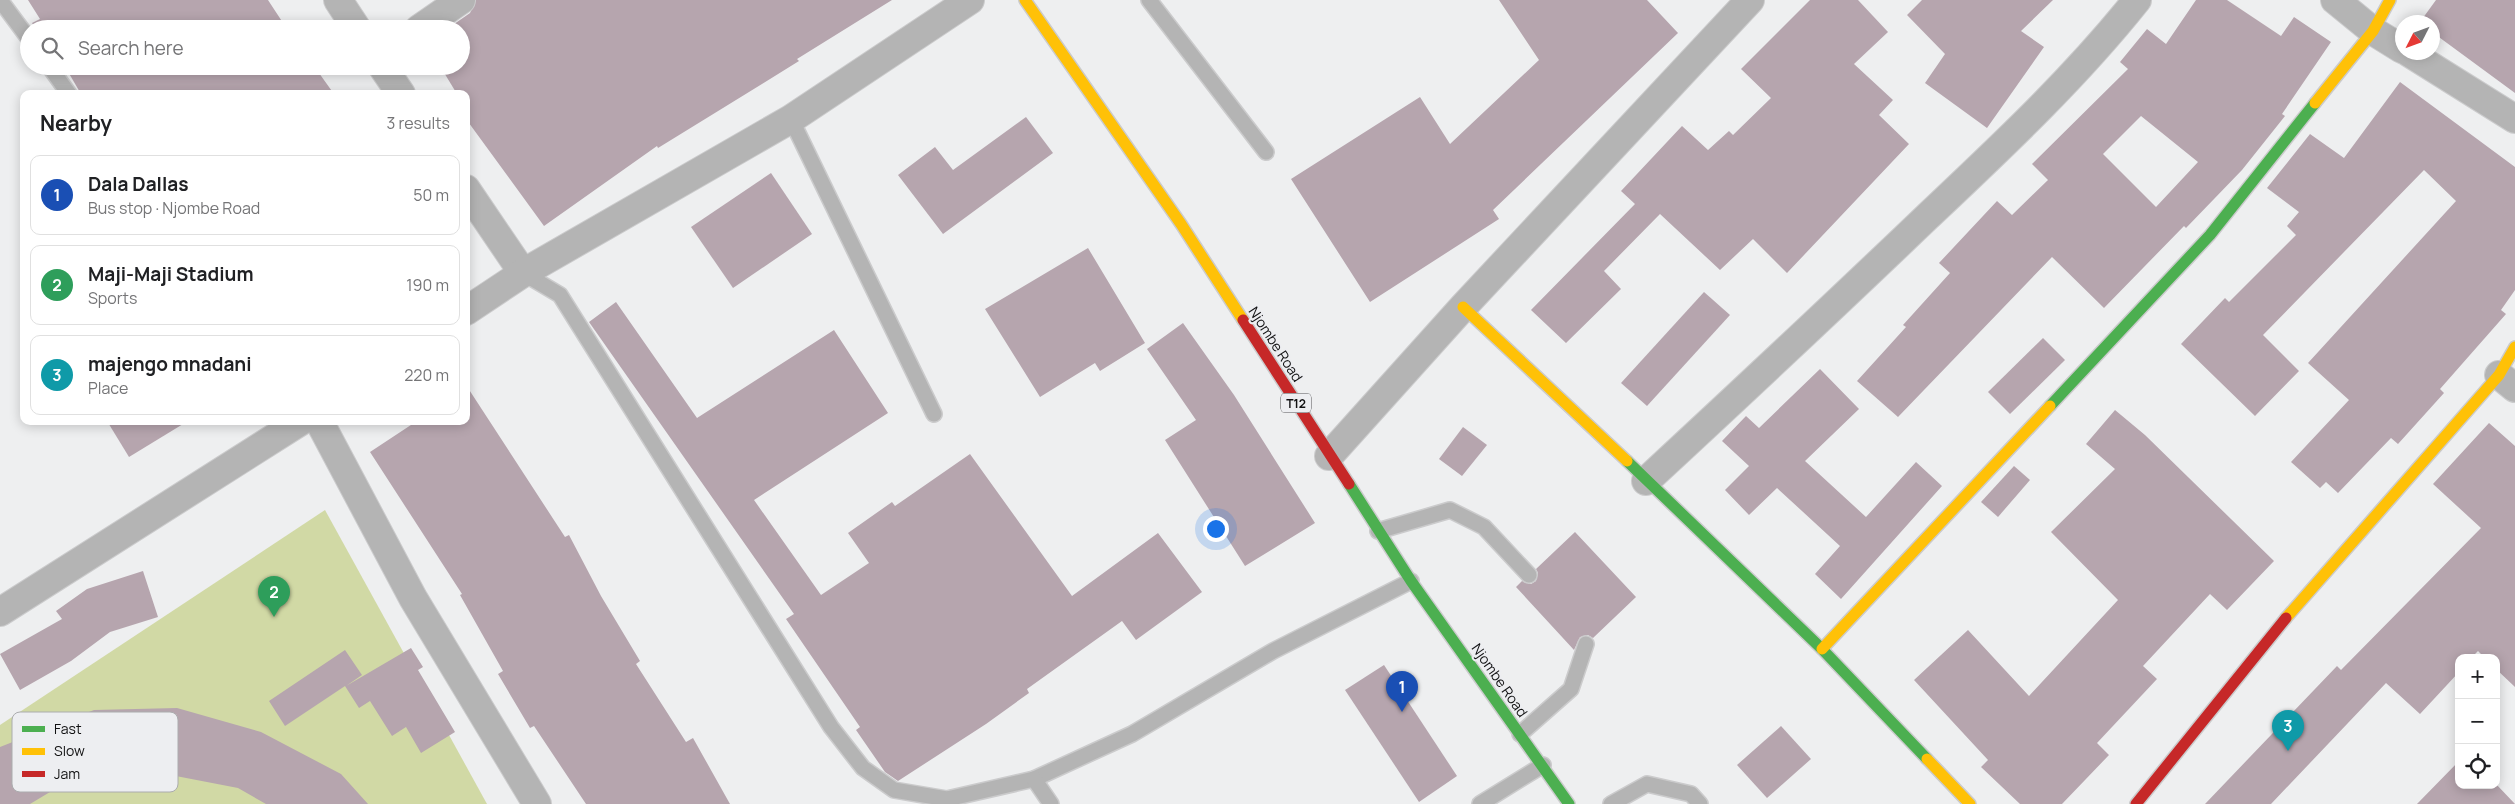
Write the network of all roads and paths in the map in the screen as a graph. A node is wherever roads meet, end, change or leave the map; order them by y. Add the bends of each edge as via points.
1 (0, 0) edge
2 (338, 0) edge
3 (461, 0) edge
4 (970, 0) edge
5 (1025, 0) edge
6 (1149, 0) edge
7 (1750, 0) edge
8 (2137, 0) edge
9 (2334, 0) edge
10 (2390, 0) edge
11 (351, 20) edge
12 (432, 20) edge
13 (20, 27) edge
14 (2373, 31) junction
15 (2395, 45) edge
16 (2421, 60) edge
17 (56, 75) edge
18 (388, 75) edge
19 (67, 90) edge
20 (398, 90) edge
21 (791, 119) junction
22 (2515, 119) edge
23 (1266, 152) dead end
24 (470, 195) edge
25 (523, 273) junction
26 (1463, 307) junction
27 (470, 308) edge
28 (2515, 347) edge
29 (2507, 382) edge
30 (934, 414) dead end
31 (295, 425) edge
32 (320, 425) edge
33 (1329, 456) junction
34 (1646, 481) junction
35 (1378, 531) junction
36 (1529, 575) dead end
37 (1411, 581) junction
38 (0, 612) edge
39 (1586, 644) dead end
40 (1822, 649) junction
41 (1520, 734) junction
42 (1543, 765) junction
43 (1034, 779) junction
44 (538, 804) edge
45 (1051, 804) edge
46 (1480, 804) edge
47 (1569, 804) edge
48 (1611, 804) edge
49 (1700, 804) edge
50 (1970, 804) edge
51 (2136, 804) edge

1 - 13 lane
2 - 11 street
3 - 12 street
4 - 21 street
5 - 33 main road, Njombe Road / T12 via 1181,224
6 - 23 lane
7 - 26 street
8 - 34 street via 2102,43 1964,182
9 - 14 street
10 - 14 main road
14 - 15 street
14 - 40 main road via 2210,235
16 - 22 street
17 - 19 lane
18 - 20 street
21 - 25 street
21 - 30 lane
24 - 25 street
25 - 27 street
25 - 43 lane via 560,295 831,727 863,768 894,790 947,799
26 - 33 street
26 - 34 main road
28 - 29 main road
29 - 51 main road via 2261,647
31 - 38 street
32 - 44 street via 413,598
33 - 35 main road, Njombe Road / T12
34 - 40 main road
35 - 36 lane via 1450,510 1484,527
35 - 37 main road, Njombe Road / T12
37 - 41 main road, Njombe Road / T12
37 - 43 lane via 1273,651 1132,734
39 - 41 lane via 1571,689
40 - 50 main road
41 - 42 main road, Njombe Road / T12
42 - 46 lane
42 - 47 main road, Njombe Road / T12
43 - 45 lane
48 - 49 lane via 1647,784 1691,794

